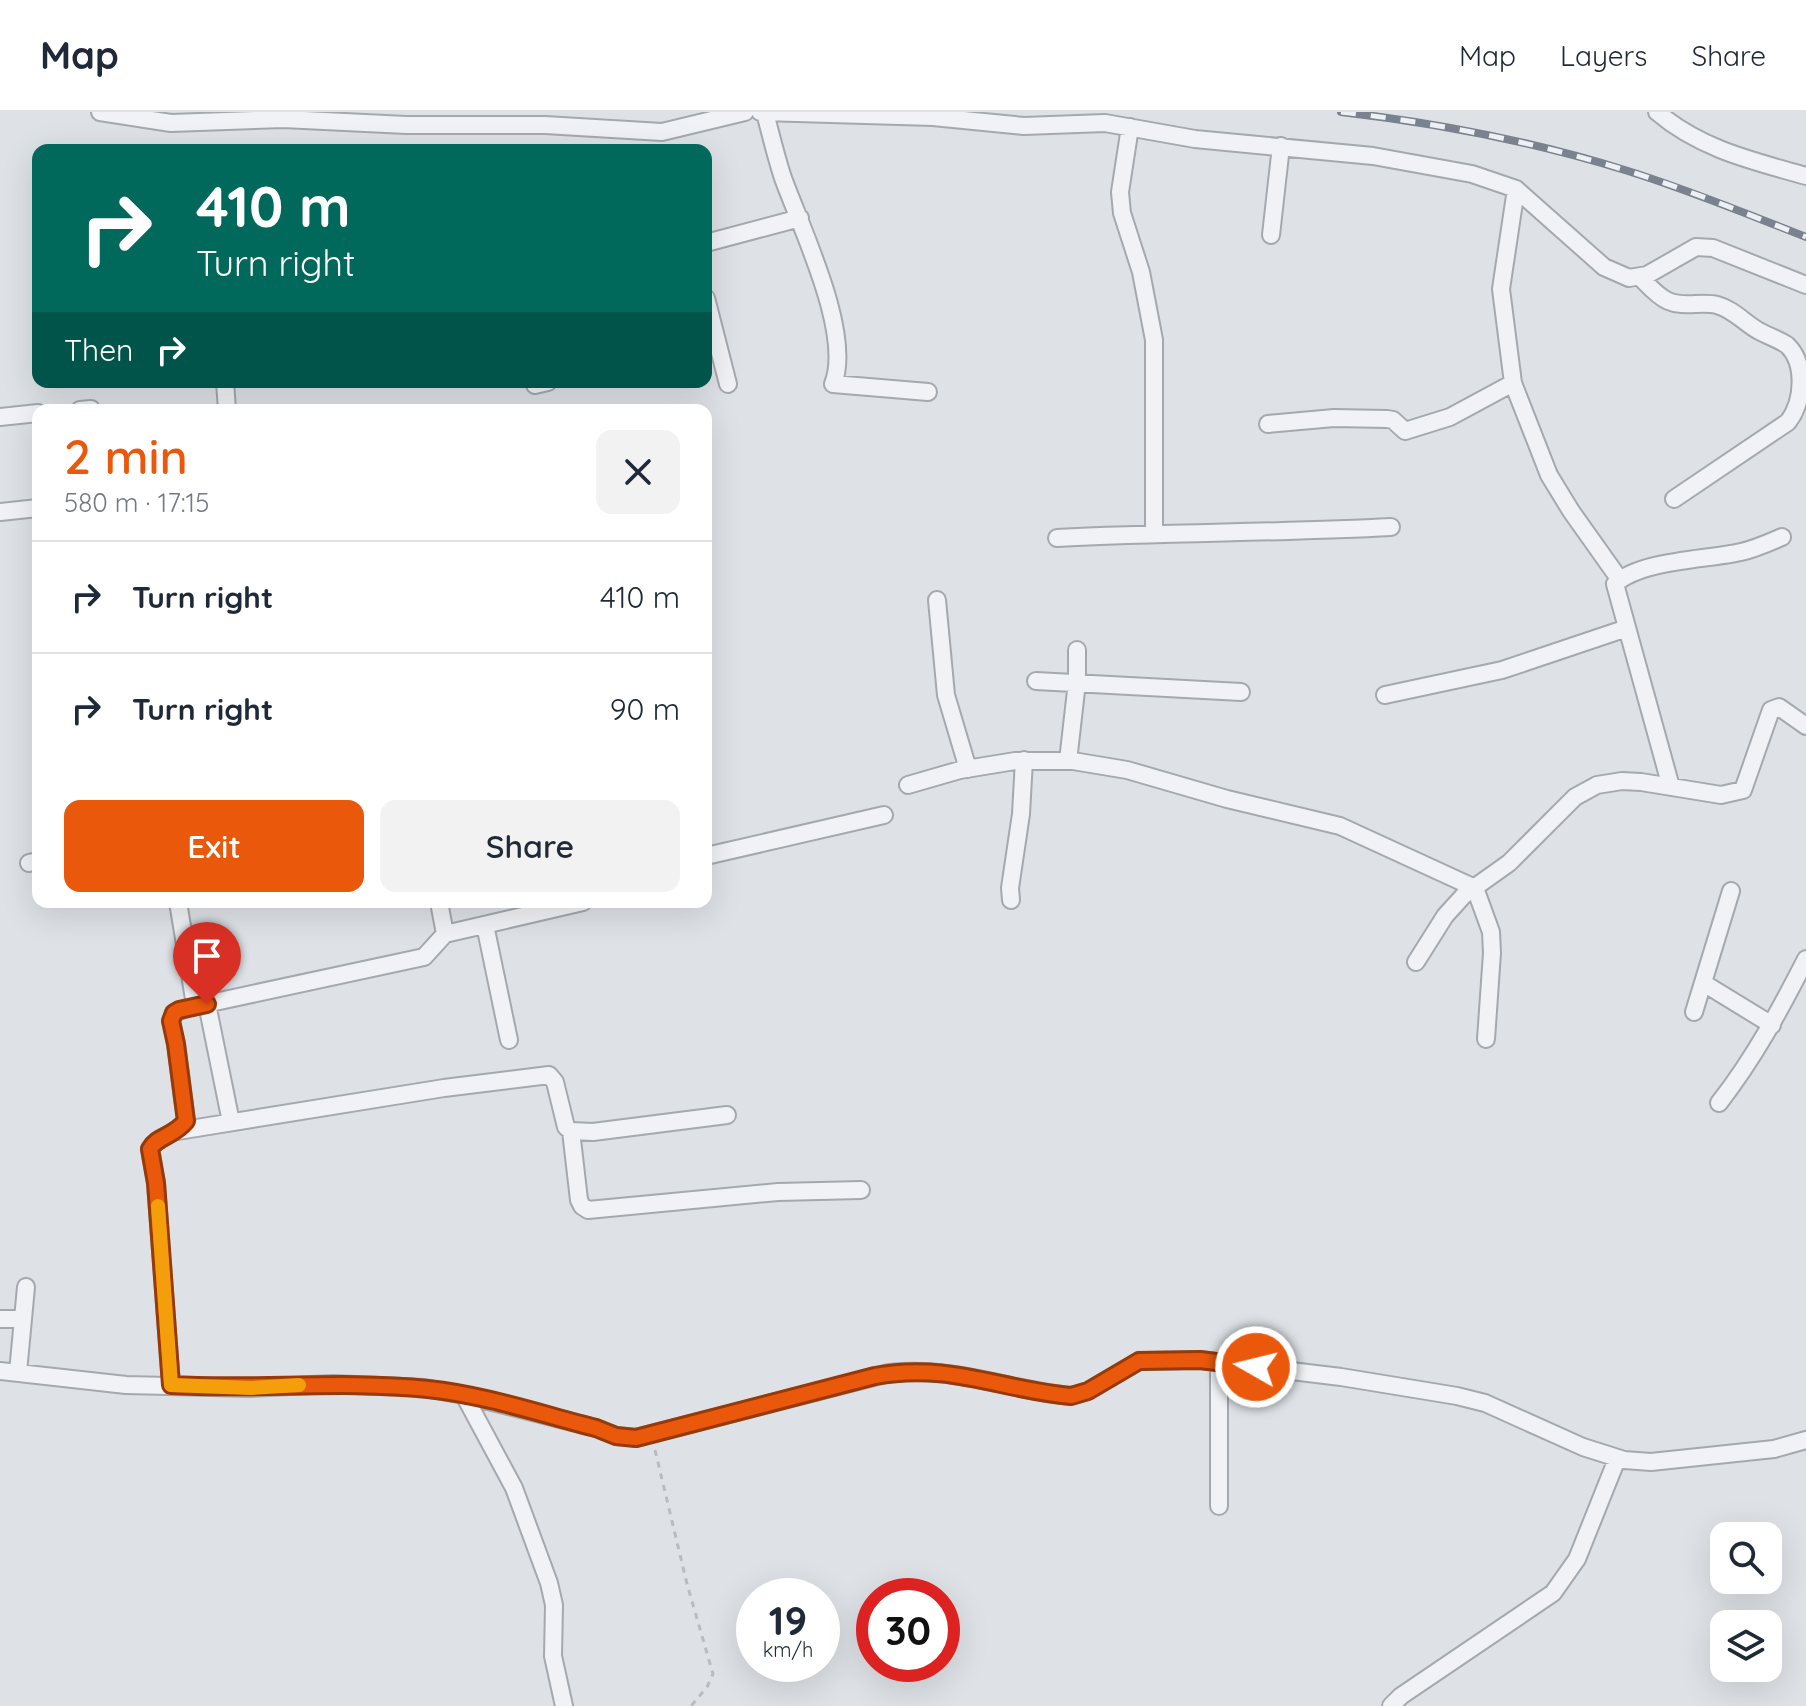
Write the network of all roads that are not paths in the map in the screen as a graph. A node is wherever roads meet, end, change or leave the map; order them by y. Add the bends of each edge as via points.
1 (100, 112) edge
2 (745, 112) edge
3 (1657, 112) edge
4 (763, 113) edge
5 (1130, 127) junction
6 (1281, 146) junction
7 (1806, 176) edge
8 (1516, 189) junction
9 (800, 218) junction
10 (1271, 235) dead end
11 (712, 241) edge
12 (1640, 277) junction
13 (1806, 285) edge
14 (712, 339) edge
15 (1513, 383) junction
16 (728, 384) dead end
17 (928, 392) dead end
18 (32, 414) edge
19 (0, 417) edge
20 (1268, 424) dead end
21 (1674, 499) dead end
22 (32, 509) edge
23 (0, 512) edge
24 (1391, 527) dead end
25 (1154, 533) junction
26 (1782, 537) dead end
27 (1057, 538) dead end
28 (1620, 580) junction
29 (937, 600) dead end
30 (1627, 628) junction
31 (1077, 650) dead end
32 (1036, 681) dead end
33 (1077, 682) junction
34 (1241, 692) dead end
35 (1385, 695) dead end
36 (1806, 726) edge
37 (1024, 760) junction
38 (1068, 761) junction
39 (968, 769) junction
40 (908, 785) dead end
41 (1671, 787) junction
42 (884, 815) dead end
43 (712, 855) edge
44 (1475, 888) junction
45 (1731, 891) dead end
46 (1011, 900) dead end
47 (179, 908) edge
48 (440, 908) edge
49 (557, 908) edge
50 (485, 925) junction
51 (445, 934) junction
52 (1806, 959) edge
53 (1416, 962) dead end
54 (1705, 984) junction
55 (201, 1004) junction
56 (1694, 1012) dead end
57 (1772, 1025) junction
58 (1486, 1039) dead end
59 (509, 1040) dead end
60 (1719, 1103) dead end
61 (727, 1115) dead end
62 (231, 1122) junction
63 (178, 1131) junction
64 (571, 1131) junction
65 (861, 1190) dead end
66 (26, 1287) dead end
67 (0, 1319) edge
68 (22, 1319) junction
69 (1219, 1362) junction
70 (0, 1371) edge
71 (18, 1372) junction
72 (171, 1385) junction
73 (464, 1395) junction
74 (1806, 1440) edge
75 (1617, 1459) junction
76 (1219, 1506) dead end
77 (564, 1706) edge
78 (1391, 1706) edge

1 - 2 street via 171,123 283,119 662,132
3 - 7 street via 1723,152
4 - 5 street
4 - 9 street
5 - 6 street
5 - 25 street via 1120,192 1154,340
6 - 8 street via 1373,156 1480,176
6 - 10 street
8 - 12 street via 1604,267
8 - 15 street via 1501,289
9 - 11 street
9 - 17 street via 836,328 839,351 833,384
12 - 13 street via 1696,247 1713,248
12 - 21 street via 1669,302 1728,309 1789,346 1803,366 1797,410 1788,422
14 - 16 street
15 - 20 street via 1450,417 1405,431 1387,419
15 - 28 street via 1549,475
18 - 19 street
22 - 23 street
24 - 25 street
25 - 27 street
26 - 28 street via 1750,550 1645,569
28 - 30 street via 1615,584
29 - 39 street via 946,695
30 - 35 street via 1516,666
30 - 41 street
31 - 33 street
32 - 33 street
33 - 34 street
33 - 38 street
36 - 41 street via 1779,707 1771,710 1738,794
37 - 38 street
37 - 39 street
37 - 46 street
38 - 44 street via 1127,770 1340,826
39 - 40 street
41 - 44 street via 1622,781 1597,785 1575,797 1509,863
42 - 43 street
44 - 53 street via 1445,916
44 - 58 street via 1491,932
45 - 54 street
47 - 55 street
48 - 51 street
49 - 50 street
50 - 51 street
50 - 59 street
51 - 55 street via 424,957
52 - 57 street
54 - 56 street
54 - 57 street
55 - 62 street
55 - 63 street via 174,1013 171,1021 186,1121
57 - 60 street
61 - 64 street
62 - 63 street
62 - 64 street via 549,1075
63 - 72 street via 150,1149
64 - 65 street via 579,1200 588,1210 778,1192
66 - 68 street
67 - 68 street
68 - 71 street
69 - 73 street via 1139,1361 1071,1396 965,1375 889,1373 636,1438
69 - 75 street via 1457,1396
69 - 76 street
70 - 71 street
71 - 72 street
72 - 73 street via 333,1384
73 - 77 street via 514,1488 549,1583 553,1656
74 - 75 street via 1774,1449 1651,1462
75 - 78 street via 1577,1559 1553,1593

